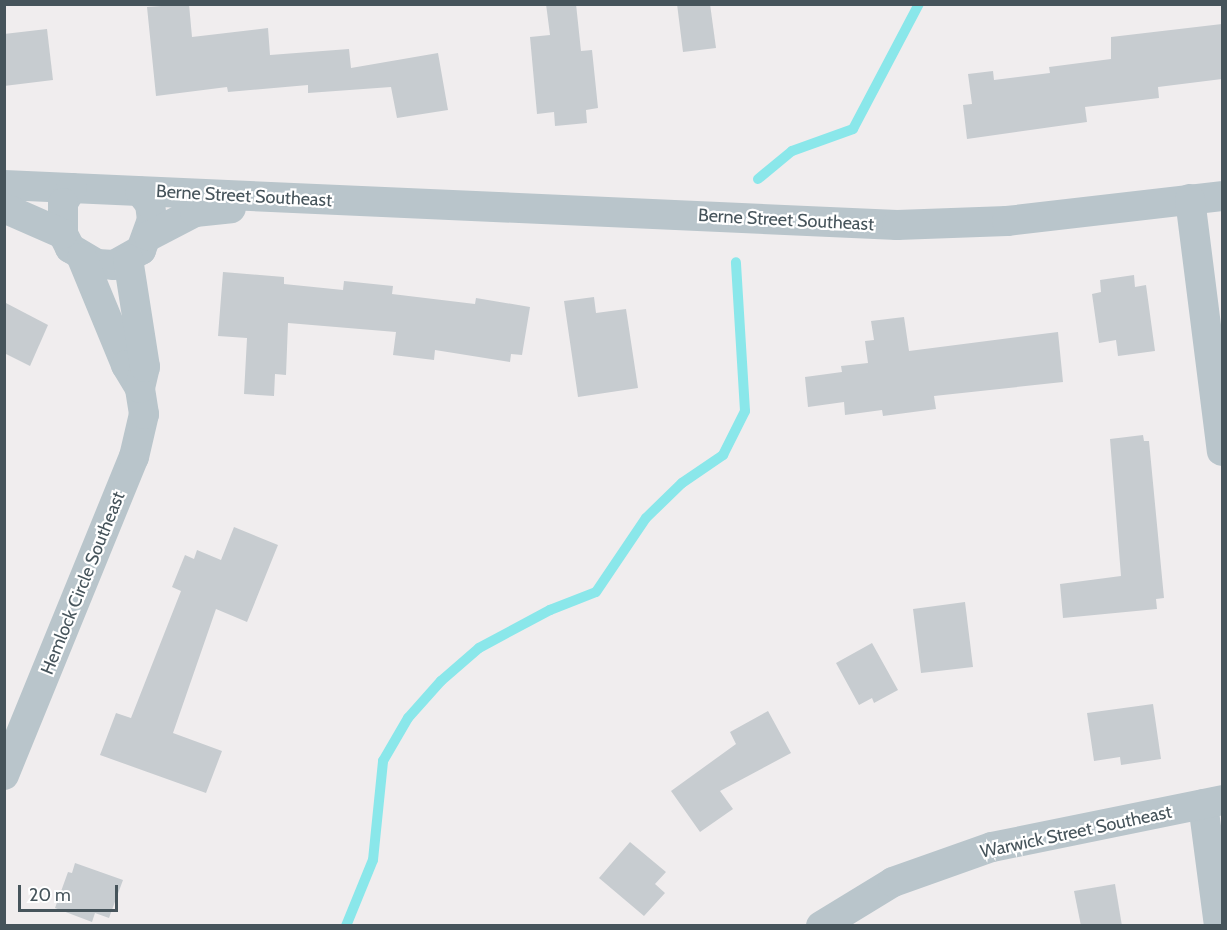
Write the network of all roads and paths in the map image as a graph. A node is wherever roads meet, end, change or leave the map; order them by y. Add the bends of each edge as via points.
1 (4, 185) edge
2 (72, 188) junction
3 (140, 191) junction
4 (1222, 196) edge
5 (1190, 200) junction
6 (348, 201) junction
7 (4, 208) edge
8 (63, 234) junction
9 (149, 236) junction
10 (82, 258) junction
11 (128, 260) junction
12 (140, 388) junction
13 (1222, 451) edge
14 (4, 775) edge
15 (1213, 802) edge
16 (821, 926) edge
17 (1219, 926) edge

1 - 2 street, Berne Street Southeast
2 - 3 street, Berne Street Southeast
2 - 8 street via 63,203
3 - 6 street, Berne Street Southeast
3 - 9 street, Berne Street Southeast via 150,204
4 - 5 street, Berne Street Southeast
5 - 6 street, Berne Street Southeast via 1006,221 897,225
5 - 13 street
6 - 9 street, Berne Street Southeast via 273,203 195,212
7 - 8 street
8 - 10 street
9 - 11 street, Berne Street Southeast via 141,250
10 - 11 street via 97,264
10 - 12 street, Hemlock Circle Southeast via 126,365
11 - 12 street, Hemlock Circle Southeast via 142,331 145,367
12 - 14 street, Hemlock Circle Southeast via 144,414 134,457
15 - 16 street, Warwick Street Southeast via 992,847 893,882
15 - 17 street

